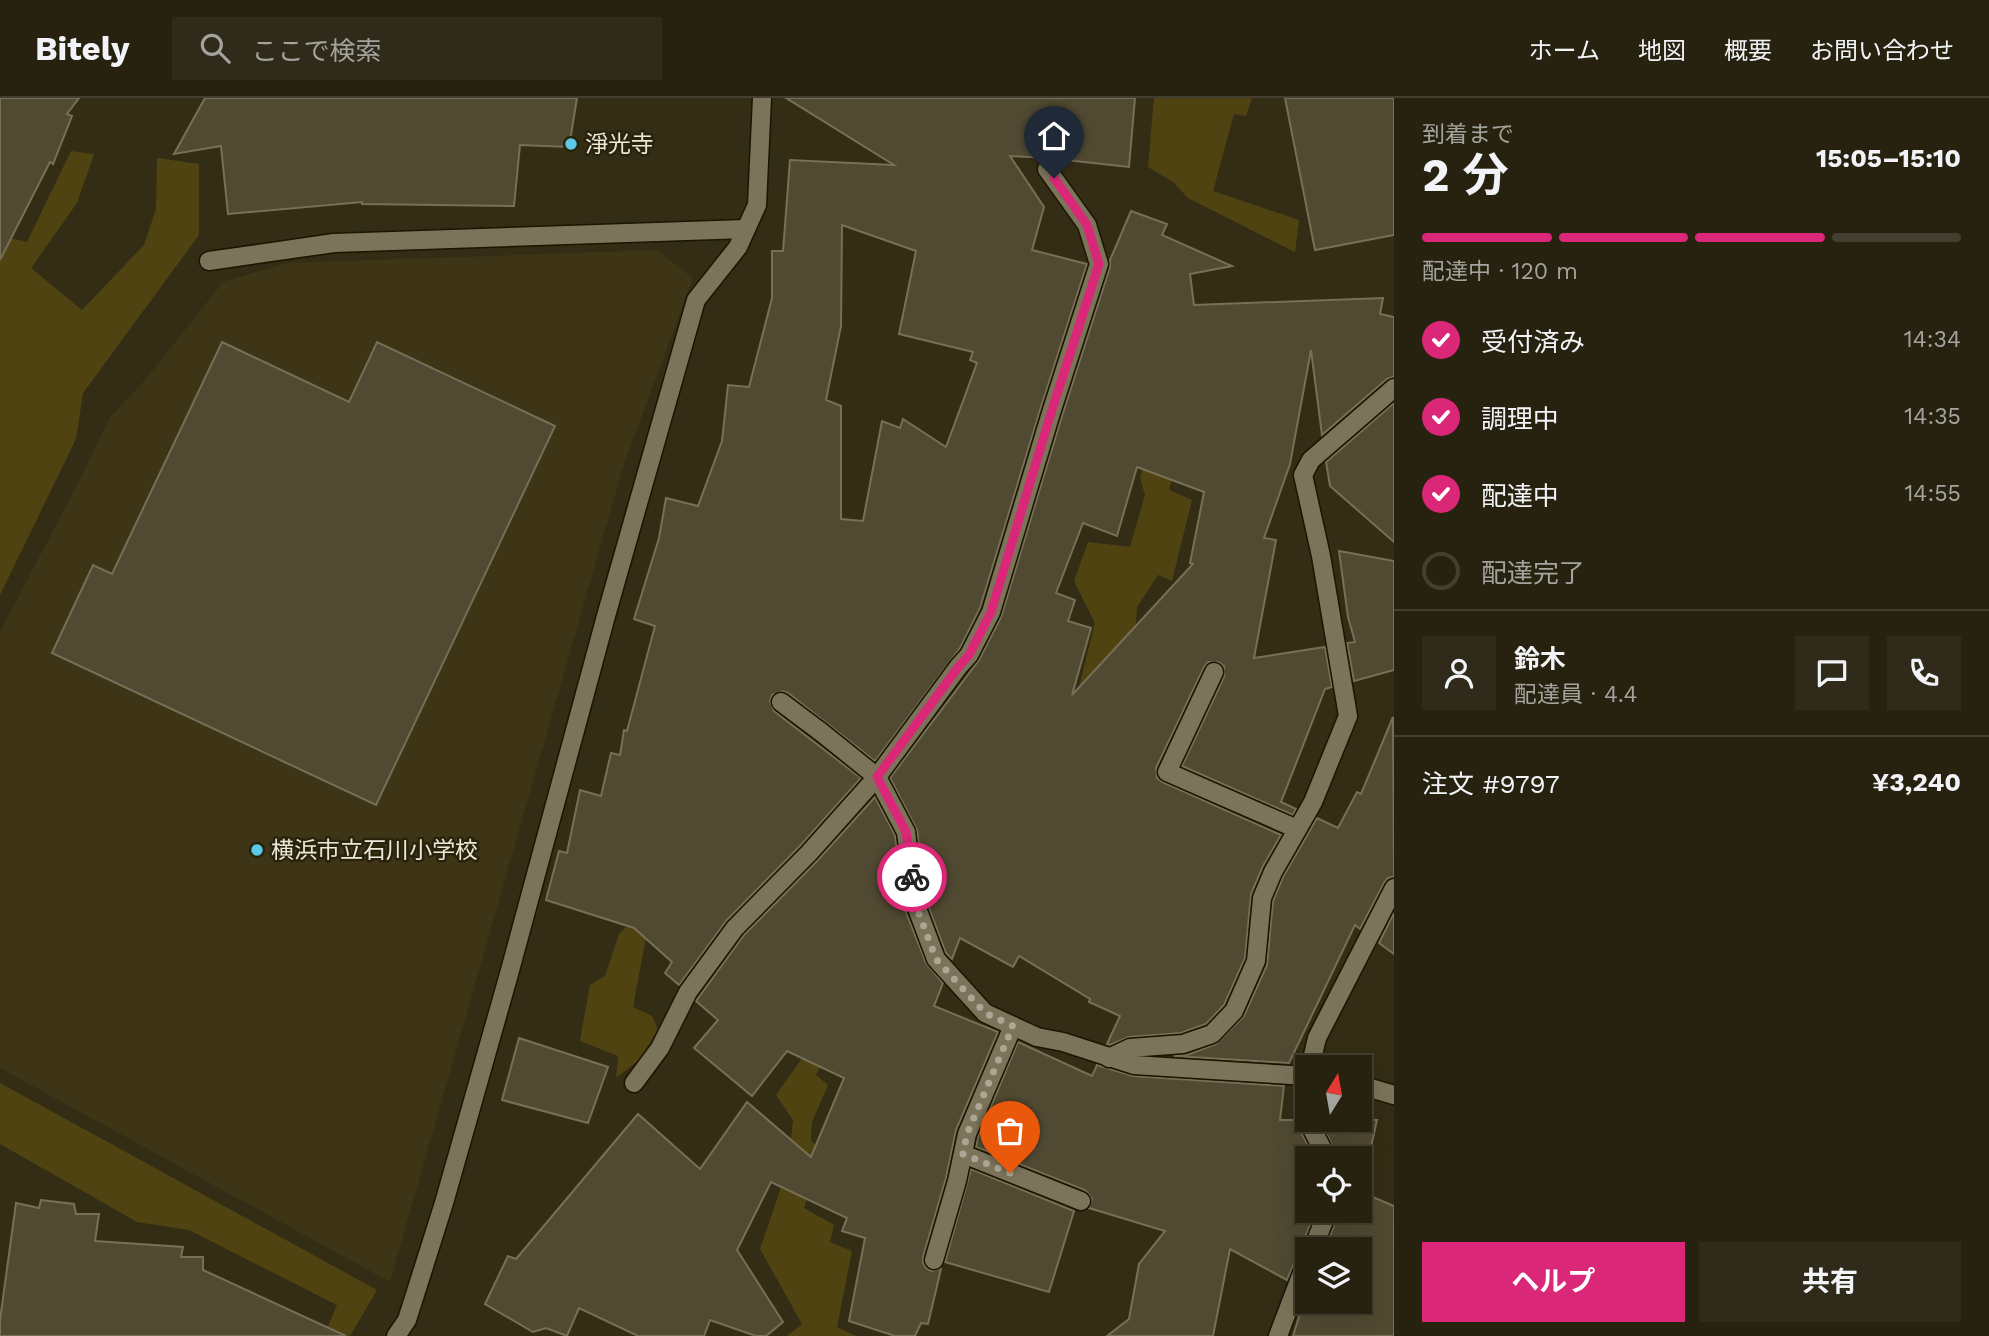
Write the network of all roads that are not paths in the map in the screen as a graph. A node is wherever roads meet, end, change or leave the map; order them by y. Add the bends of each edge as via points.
1 (762, 98) edge
2 (1047, 169) dead end
3 (746, 229) junction
4 (209, 261) dead end
5 (1394, 388) edge
6 (1214, 672) dead end
7 (781, 702) dead end
8 (877, 777) junction
9 (1297, 830) junction
10 (1394, 888) edge
11 (1013, 1026) junction
12 (1313, 1055) edge
13 (1109, 1058) junction
14 (1295, 1075) edge
15 (634, 1083) dead end
16 (1372, 1089) edge
17 (1394, 1095) edge
18 (963, 1154) junction
19 (1082, 1201) dead end
20 (934, 1260) dead end
21 (1295, 1292) edge
22 (396, 1336) edge
23 (1278, 1336) edge

1 - 3 street via 757,205
2 - 8 street via 1087,225 1099,264 991,612 969,655
3 - 4 street via 334,243
3 - 22 street via 738,247 696,300 444,1203 407,1320
5 - 9 street via 1311,460 1303,475 1348,716
6 - 9 street via 1167,772
7 - 8 street
8 - 11 street via 906,832 915,903 936,959 985,1013
8 - 15 street via 735,928 688,992 660,1048
9 - 13 street via 1262,898 1255,961 1226,1022 1212,1034 1183,1044 1130,1048
10 - 12 street via 1317,1038
11 - 13 street
11 - 18 street via 967,1134
13 - 14 street via 1143,1067
16 - 17 street
18 - 19 street
18 - 20 street
21 - 23 street

